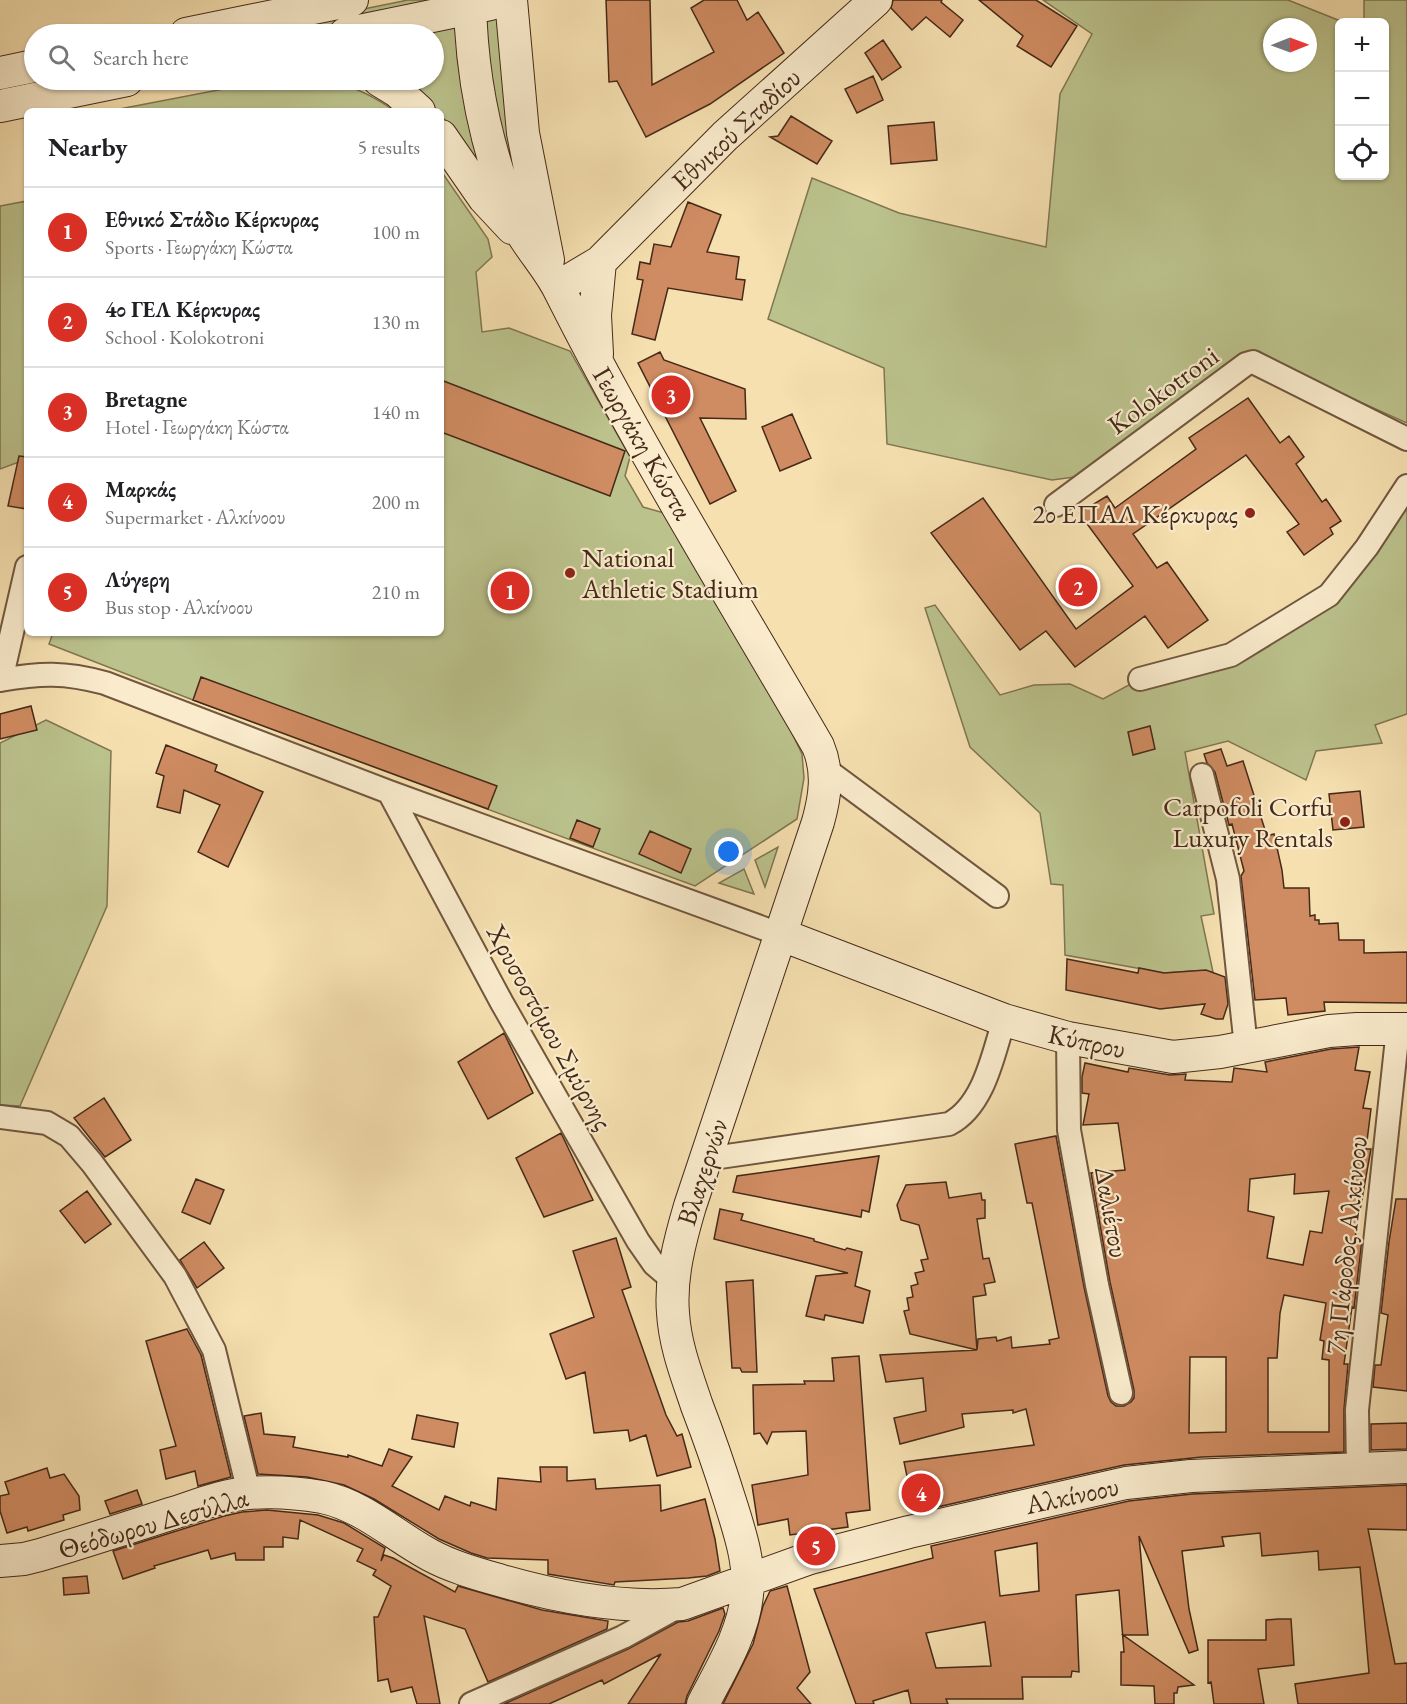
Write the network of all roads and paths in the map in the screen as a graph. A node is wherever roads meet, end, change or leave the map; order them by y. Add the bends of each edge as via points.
1 (352, 0) edge
2 (511, 0) edge
3 (876, 0) edge
4 (470, 4) edge
5 (316, 5) edge
6 (231, 24) edge
7 (387, 24) edge
8 (24, 68) edge
9 (0, 73) edge
10 (78, 90) edge
11 (395, 90) edge
12 (0, 106) edge
13 (416, 108) edge
14 (444, 140) edge
15 (524, 240) junction
16 (600, 262) junction
17 (555, 280) junction
18 (598, 366) junction
19 (1407, 439) edge
20 (1407, 486) edge
21 (1056, 505) dead end
22 (24, 580) edge
23 (1140, 679) dead end
24 (1, 680) edge
25 (824, 768) junction
26 (1202, 775) dead end
27 (389, 792) junction
28 (997, 896) dead end
29 (782, 935) junction
30 (1004, 1020) junction
31 (1402, 1029) edge
32 (1068, 1038) junction
33 (1246, 1047) junction
34 (0, 1117) edge
35 (706, 1159) junction
36 (674, 1281) junction
37 (1121, 1393) dead end
38 (1358, 1467) junction
39 (1407, 1467) edge
40 (249, 1493) junction
41 (0, 1561) edge
42 (747, 1581) junction
43 (682, 1604) junction
44 (471, 1704) edge
45 (703, 1704) edge

1 - 5 main road
2 - 4 main road
2 - 17 main road, Γεωργάκη Κώστα via 523,133 538,217
3 - 16 main road, Εθνικού Σταδίου via 724,136
4 - 7 main road
4 - 15 main road, Γεωργάκη Κώστα via 477,87 487,137
5 - 6 main road
8 - 9 main road
10 - 12 main road
11 - 13 main road
14 - 15 main road via 494,211
15 - 17 main road, Γεωργάκη Κώστα
16 - 17 main road, Εθνικού Σταδίου
16 - 18 main road via 595,326
17 - 18 main road, Γεωργάκη Κώστα
18 - 25 main road, Γεωργάκη Κώστα via 818,747
19 - 21 street, Kolokotroni via 1253,362
20 - 23 street via 1367,548 1329,595 1231,655
22 - 24 street
24 - 27 street via 64,674 105,683
25 - 28 street
25 - 29 main road, Βλαχερνών via 825,787 818,822
26 - 33 street via 1228,879
27 - 29 street
27 - 36 street, Χρυσοστόμου Σμύρνης via 502,1003 638,1241 654,1264
29 - 30 main road, Κύπρου
29 - 35 main road, Βλαχερνών
30 - 32 main road, Κύπρου
30 - 35 street via 982,1086 969,1110 949,1124
31 - 33 main road, Κύπρου via 1329,1031
31 - 38 street, 7η Πάροδος Αλκίνοου via 1357,1410
32 - 33 main road, Κύπρου via 1173,1057
32 - 37 street, Δαλιέτου via 1069,1130
34 - 40 street via 47,1123 69,1136 175,1276 214,1350
35 - 36 main road, Βλαχερνών via 684,1227
36 - 42 main road, Βλαχερνών via 673,1314 679,1353 734,1511
38 - 39 main road, Αλκίνοου
38 - 42 main road, Αλκίνοου via 1126,1483 897,1535 810,1558
40 - 41 main road, Θεόδωρου Δεσύλλα via 214,1500 40,1556
40 - 43 main road, Θεόδωρου Δεσύλλα via 285,1493 336,1501 367,1514 447,1563 539,1592 602,1603
42 - 43 main road, Θεόδωρου Δεσύλλα
42 - 45 main road, Βλαχερνών via 739,1632
43 - 44 street via 623,1637

